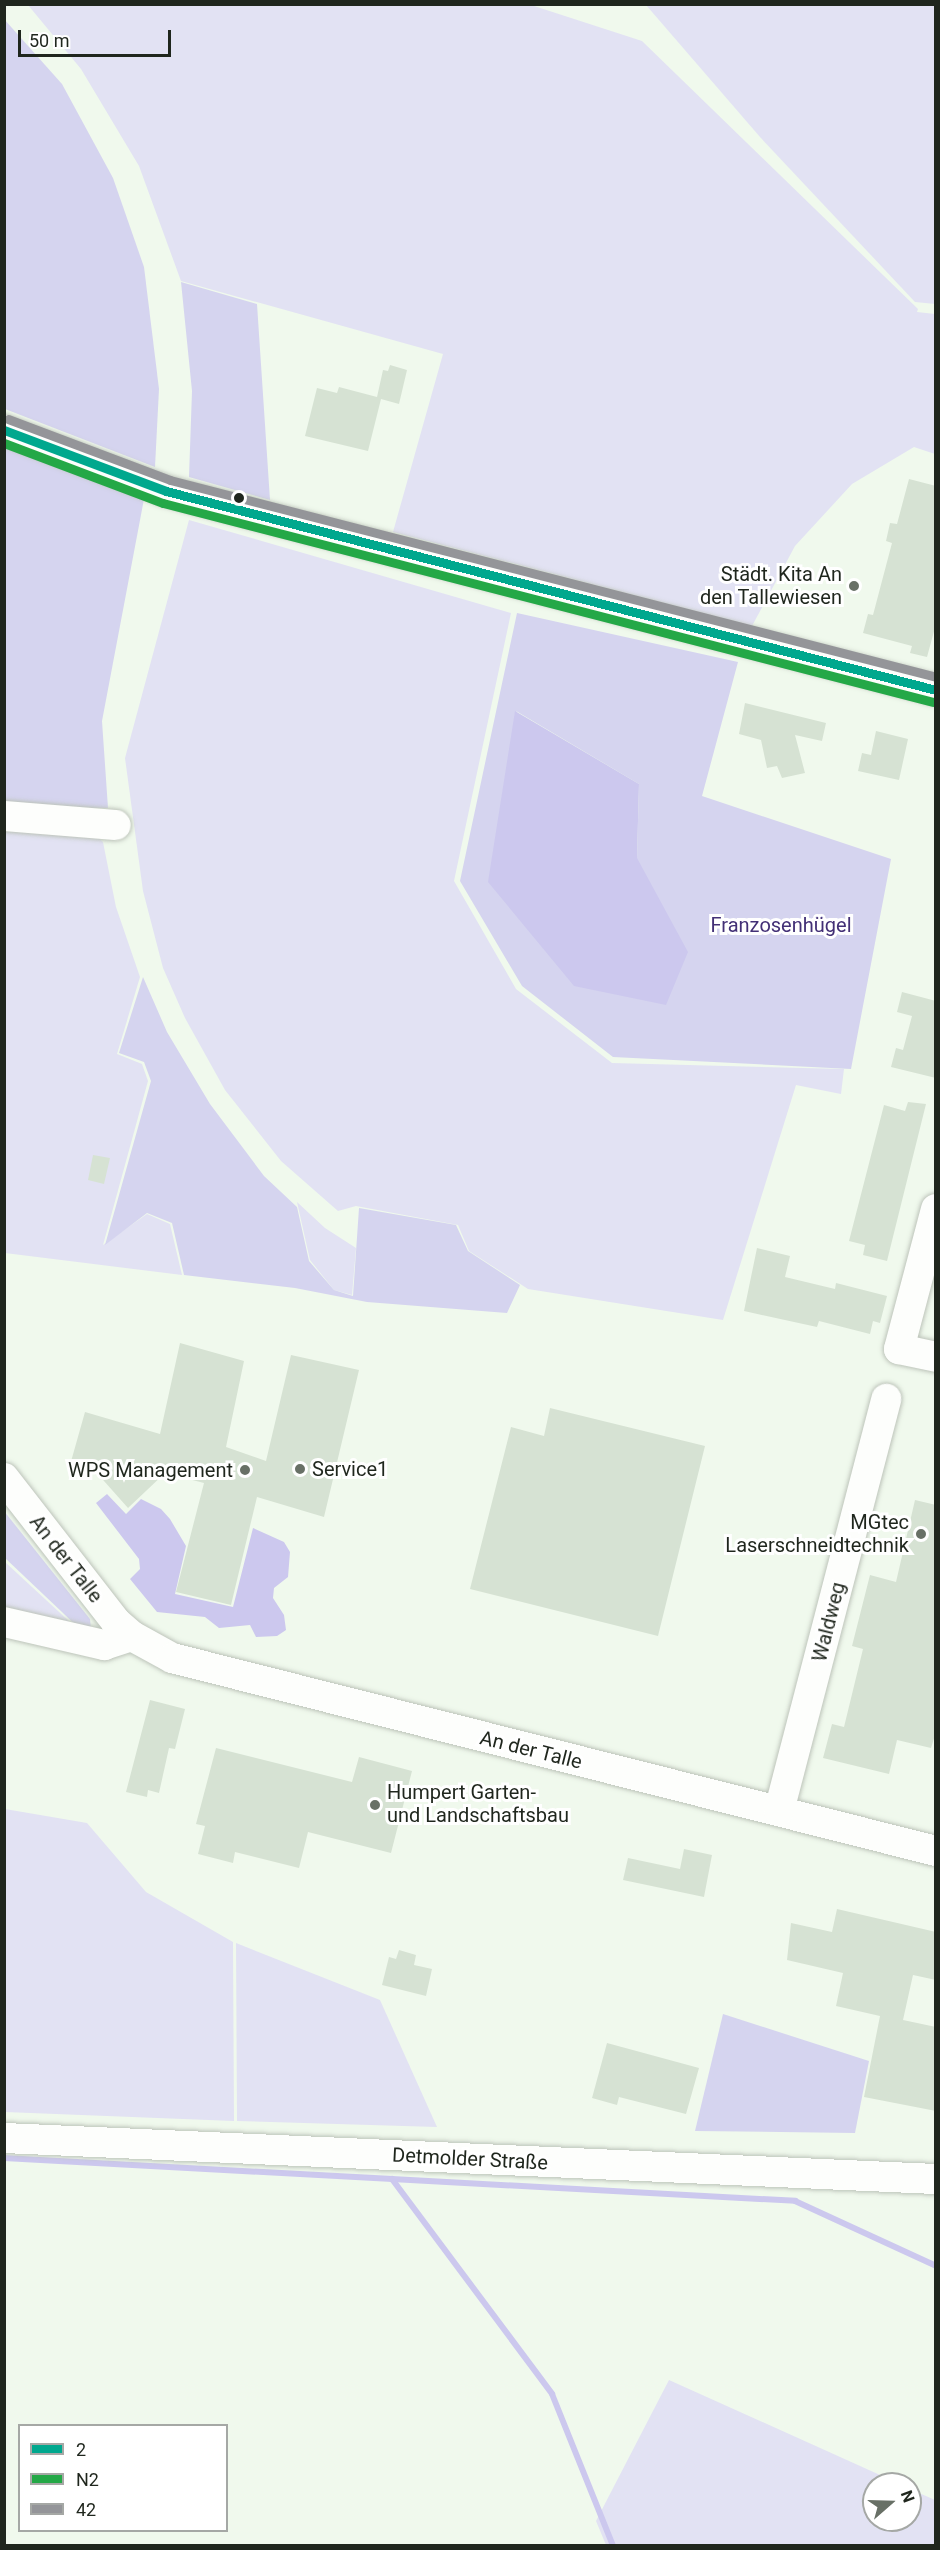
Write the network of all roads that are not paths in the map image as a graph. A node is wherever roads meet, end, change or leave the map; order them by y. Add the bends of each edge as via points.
1 (4, 430) edge
2 (936, 690) edge
3 (4, 816) edge
4 (116, 825) dead end
5 (936, 1209) edge
6 (936, 1357) edge
7 (886, 1399) dead end
8 (4, 1478) edge
9 (4, 1622) edge
10 (132, 1636) junction
11 (779, 1811) junction
12 (936, 1851) edge
13 (4, 2138) edge
14 (936, 2179) edge

1 - 2 street via 166,491
3 - 4 street
5 - 6 street via 899,1349
7 - 11 street, Waldweg
8 - 10 street, An der Talle via 116,1622
9 - 10 street via 104,1645
10 - 11 street, An der Talle via 172,1658 200,1666
11 - 12 street, An der Talle
13 - 14 street, Detmolder Straße

